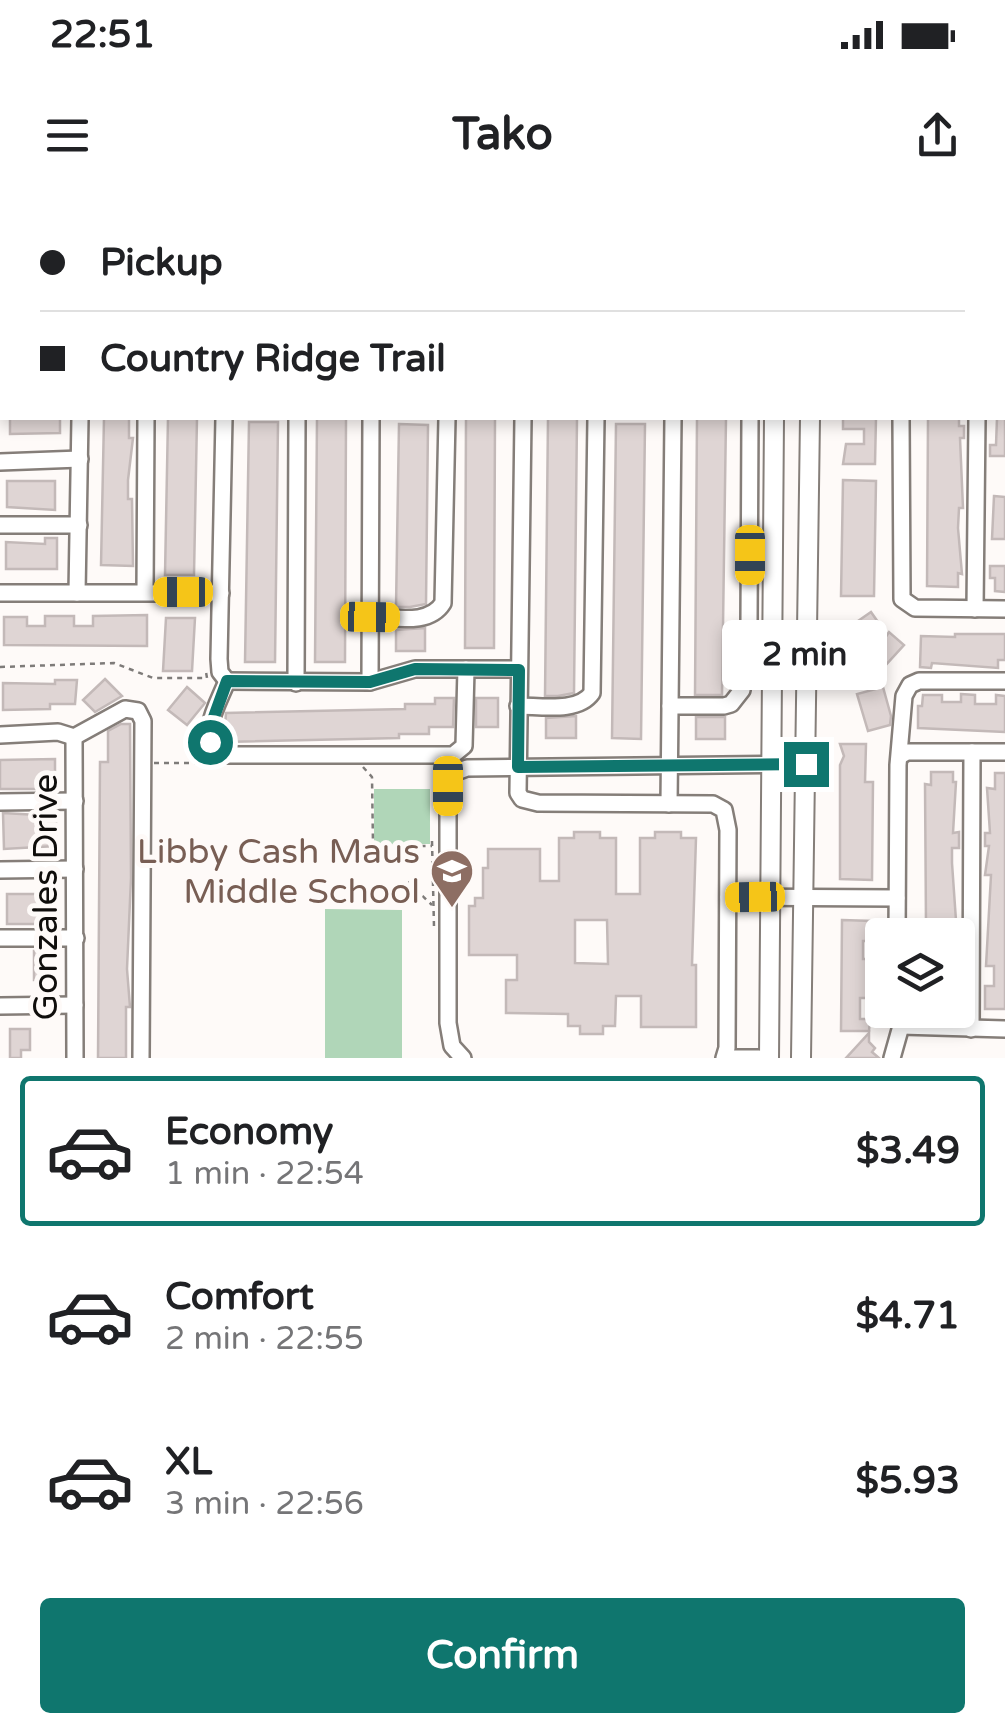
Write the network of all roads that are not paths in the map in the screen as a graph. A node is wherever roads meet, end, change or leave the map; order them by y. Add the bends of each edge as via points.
1 (80, 420) edge
2 (146, 420) edge
3 (224, 420) edge
4 (297, 420) edge
5 (371, 420) edge
6 (447, 420) edge
7 (523, 420) edge
8 (596, 420) edge
9 (672, 420) edge
10 (750, 420) edge
11 (774, 420) edge
12 (810, 420) edge
13 (901, 420) edge
14 (976, 420) edge
15 (80, 459) junction
16 (0, 462) edge
17 (0, 525) edge
18 (79, 525) junction
19 (145, 592) junction
20 (0, 593) edge
21 (77, 593) junction
22 (221, 593) junction
23 (975, 608) junction
24 (1005, 609) edge
25 (370, 617) junction
26 (466, 669) junction
27 (519, 670) junction
28 (227, 681) junction
29 (1005, 681) edge
30 (296, 682) junction
31 (370, 682) junction
32 (518, 706) junction
33 (670, 706) junction
34 (0, 734) edge
35 (74, 737) junction
36 (972, 752) junction
37 (1005, 752) edge
38 (900, 756) junction
39 (772, 764) junction
40 (806, 764) junction
41 (669, 766) junction
42 (518, 767) junction
43 (75, 801) junction
44 (0, 802) edge
45 (669, 804) junction
46 (0, 870) edge
47 (75, 870) junction
48 (728, 897) junction
49 (770, 897) junction
50 (805, 897) junction
51 (897, 898) junction
52 (897, 918) edge
53 (0, 938) edge
54 (76, 938) junction
55 (75, 1005) junction
56 (0, 1006) edge
57 (897, 1028) edge
58 (964, 1028) edge
59 (970, 1029) junction
60 (1005, 1029) edge
61 (460, 1056) edge
62 (75, 1058) edge
63 (142, 1058) edge
64 (724, 1058) edge
65 (734, 1058) edge
66 (760, 1058) edge
67 (769, 1058) edge
68 (800, 1058) edge
69 (892, 1058) edge

1 - 15 street
2 - 19 street
3 - 22 street
4 - 30 street
5 - 25 street
6 - 25 street via 444,603 426,617
7 - 27 street
8 - 32 street via 592,693 576,705
9 - 33 street
10 - 33 street via 750,624 742,690 724,706
11 - 39 main road
12 - 40 main road
13 - 23 street via 900,592 914,608
14 - 23 street
15 - 16 street
15 - 18 street
17 - 18 street
18 - 21 street
19 - 21 street
19 - 22 street
20 - 21 street
22 - 28 street via 219,669
23 - 24 street
25 - 31 street
26 - 27 street
26 - 28 street via 464,746 453,756 220,755 209,735
26 - 31 street via 415,669
27 - 32 street
28 - 30 street
29 - 38 street via 925,680 910,686
30 - 31 street
32 - 42 street
33 - 41 street
34 - 35 street
35 - 43 street, Gonzales Drive
35 - 63 street via 112,713 134,710 142,721
36 - 37 street
36 - 38 street
36 - 59 street
38 - 51 street
39 - 40 street
39 - 41 street
39 - 49 main road
40 - 50 main road
41 - 42 street
41 - 45 street
42 - 45 street via 520,796 531,802
42 - 61 street via 462,769 448,782 448,1023
43 - 44 street
43 - 47 street, Gonzales Drive
45 - 48 street via 724,810
46 - 47 street
47 - 54 street, Gonzales Drive
48 - 49 street
48 - 64 street
49 - 50 street
49 - 67 main road
50 - 51 street
50 - 68 main road
51 - 52 street
53 - 54 street
54 - 55 street, Gonzales Drive
55 - 56 street
55 - 62 street, Gonzales Drive
57 - 69 street
58 - 59 street
59 - 60 street
65 - 66 street

